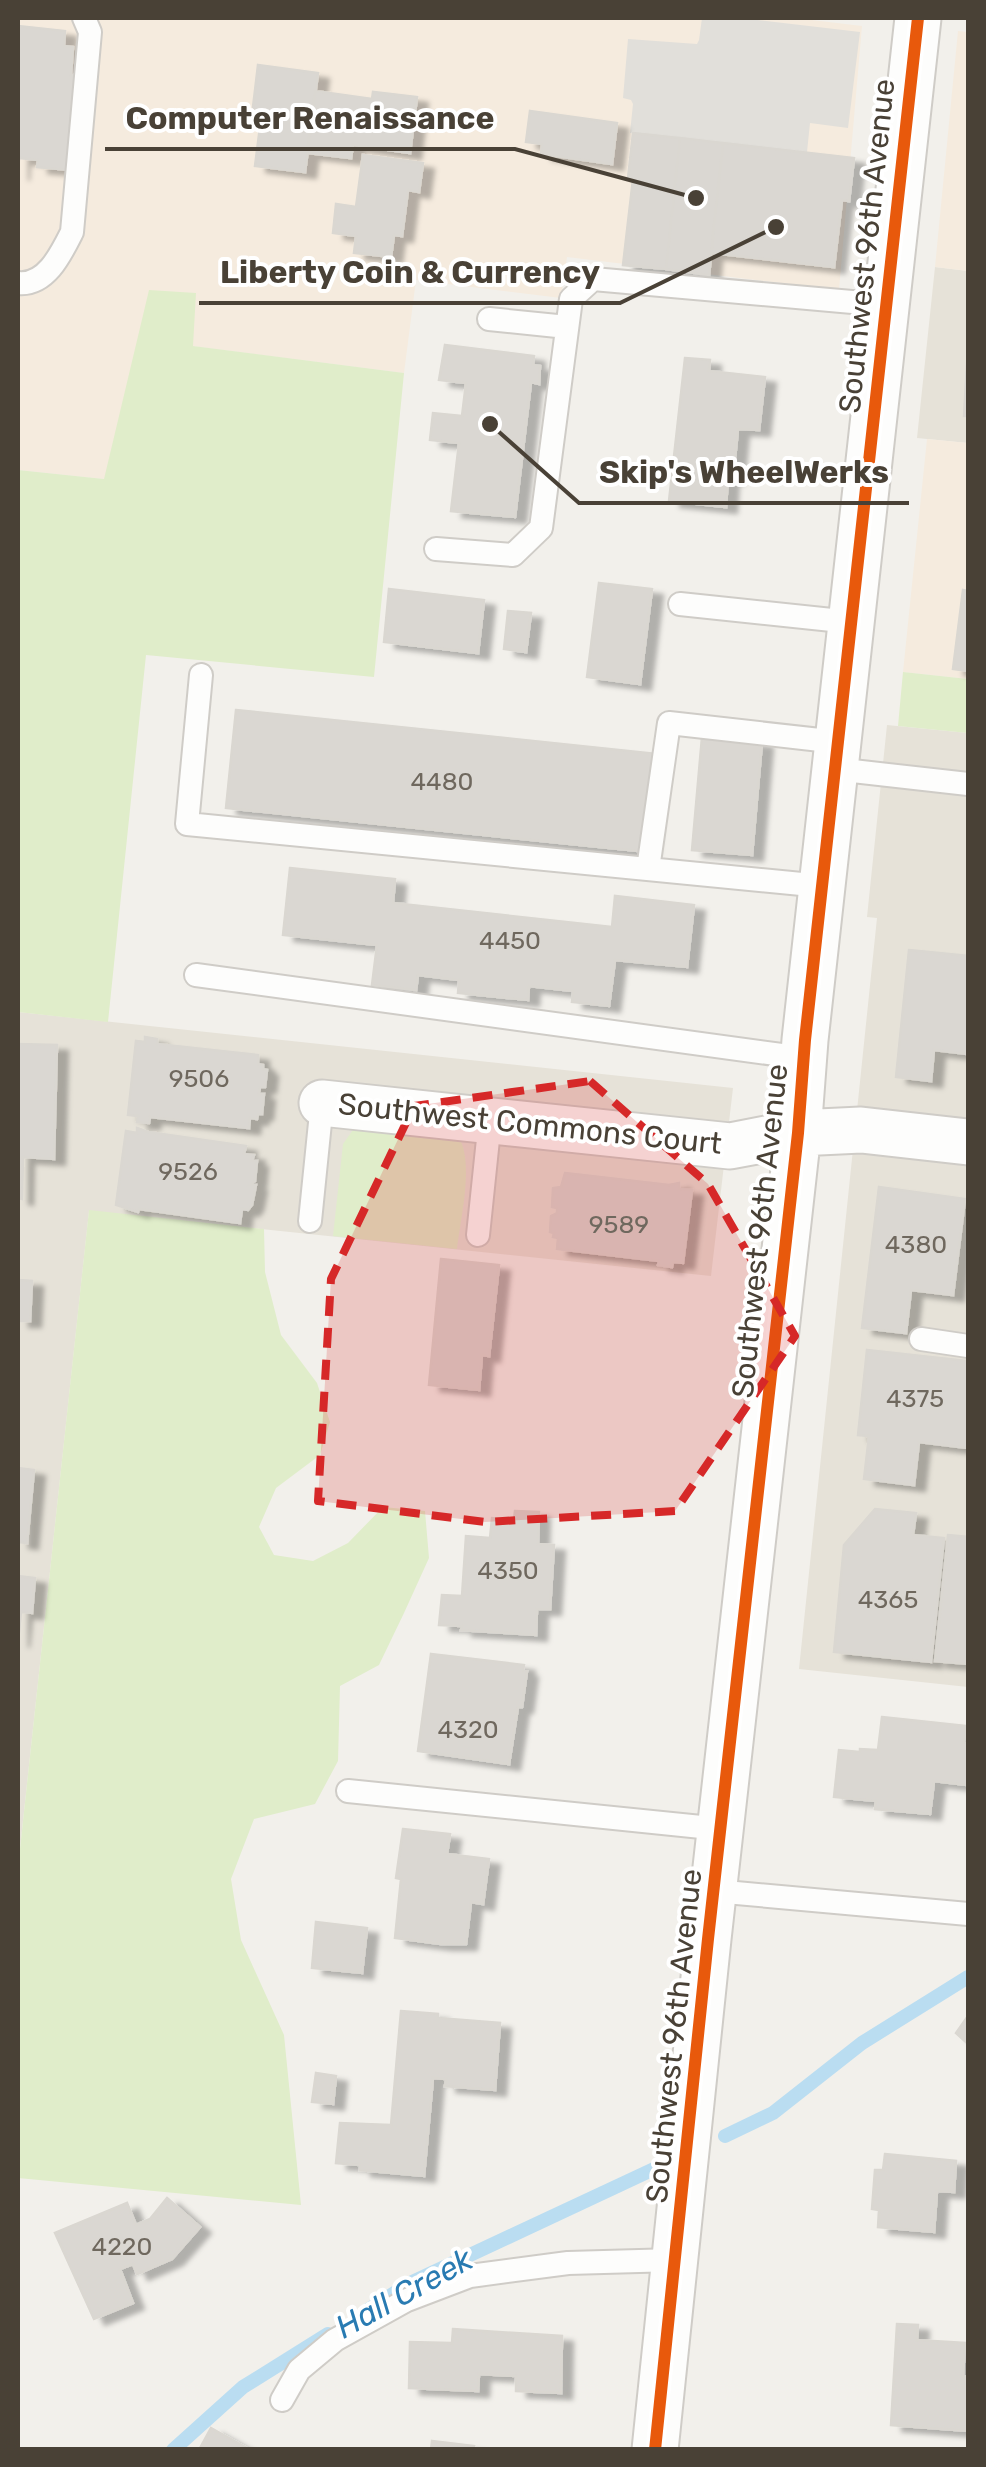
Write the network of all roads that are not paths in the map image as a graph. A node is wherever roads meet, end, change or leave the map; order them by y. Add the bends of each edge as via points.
1 (84, 18) edge
2 (918, 18) edge
3 (18, 283) edge
4 (886, 306) junction
5 (489, 318) dead end
6 (567, 327) junction
7 (436, 548) dead end
8 (680, 604) dead end
9 (851, 622) junction
10 (201, 675) dead end
11 (837, 756) junction
12 (968, 784) edge
13 (648, 869) junction
14 (822, 886) junction
15 (196, 975) dead end
16 (804, 1058) junction
17 (322, 1102) joint
18 (490, 1120) junction
19 (798, 1132) junction
20 (968, 1142) edge
21 (310, 1221) dead end
22 (478, 1235) dead end
23 (921, 1339) dead end
24 (968, 1346) edge
25 (348, 1791) dead end
26 (721, 1829) junction
27 (714, 1891) junction
28 (968, 1914) edge
29 (675, 2260) junction
30 (282, 2400) dead end
31 (662, 2449) edge

1 - 3 lane via 90,32 72,232 43,275
2 - 4 street, Southwest 96th Avenue
4 - 6 lane via 593,279 571,299
4 - 9 street, Southwest 96th Avenue
5 - 6 lane
6 - 7 lane via 540,528 513,555
8 - 9 lane
9 - 11 street, Southwest 96th Avenue
10 - 13 lane via 187,824
11 - 12 lane
11 - 13 lane via 669,723
11 - 14 street, Southwest 96th Avenue
13 - 14 lane
14 - 16 street, Southwest 96th Avenue
15 - 16 lane
16 - 19 street, Southwest 96th Avenue
17 - 18 street, Southwest Commons Court
17 - 21 lane
18 - 19 street, Southwest Commons Court via 730,1146
18 - 22 lane
19 - 20 street, Southwest Commons Court via 861,1130
19 - 26 street, Southwest 96th Avenue
23 - 24 lane
25 - 26 lane
26 - 27 street, Southwest 96th Avenue
27 - 28 lane
27 - 29 street, Southwest 96th Avenue
29 - 30 lane via 568,2263 470,2276 407,2300 335,2340 299,2370
29 - 31 street, Southwest 96th Avenue

